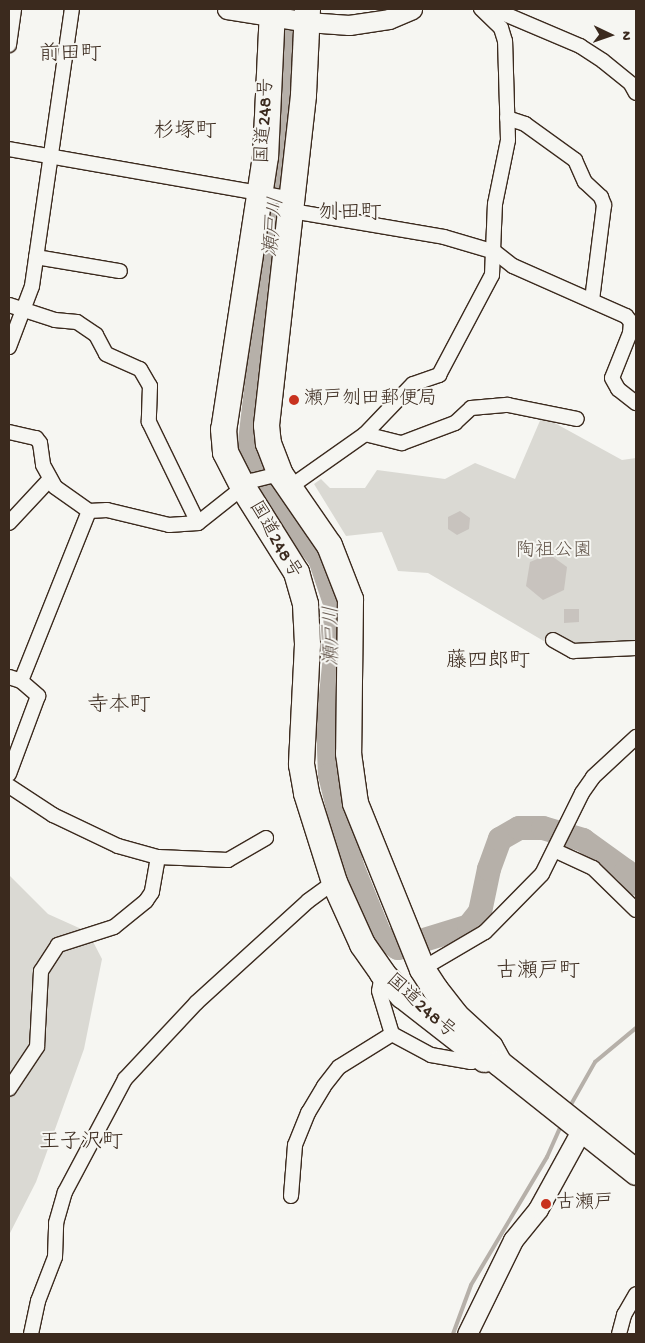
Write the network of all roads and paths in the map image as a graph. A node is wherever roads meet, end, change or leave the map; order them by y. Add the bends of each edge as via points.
1 (14, 9) edge
2 (72, 9) edge
3 (227, 9) edge
4 (412, 9) edge
5 (481, 9) edge
6 (493, 9) edge
7 (274, 15) edge
8 (305, 17) edge
9 (9, 46) edge
10 (636, 93) edge
11 (507, 118) junction
12 (9, 149) edge
13 (52, 156) junction
14 (265, 194) junction
15 (291, 203) junction
16 (495, 252) junction
17 (36, 256) junction
18 (120, 271) dead end
19 (592, 300) junction
20 (14, 308) edge
21 (9, 347) edge
22 (636, 403) edge
23 (576, 420) dead end
24 (9, 432) edge
25 (365, 434) junction
26 (50, 479) junction
27 (282, 479) junction
28 (246, 484) junction
29 (89, 511) junction
30 (9, 523) edge
31 (198, 523) junction
32 (553, 640) dead end
33 (636, 648) edge
34 (15, 679) edge
35 (636, 737) edge
36 (9, 774) edge
37 (9, 786) edge
38 (266, 838) dead end
39 (557, 848) junction
40 (158, 857) junction
41 (334, 882) junction
42 (636, 910) edge
43 (420, 963) junction
44 (382, 973) junction
45 (392, 1034) junction
46 (490, 1061) junction
47 (9, 1089) edge
48 (572, 1119) junction
49 (636, 1172) edge
50 (291, 1196) dead end
51 (636, 1294) edge
52 (31, 1334) edge
53 (467, 1334) edge
54 (619, 1334) edge

1 - 9 street
2 - 13 street
3 - 7 main road
4 - 8 main road via 389,19 349,25
5 - 11 street via 501,28 505,41
6 - 10 street via 580,46 631,84
7 - 8 main road
7 - 14 highway, 国道248号
8 - 15 highway, 国道248号
11 - 16 street via 508,140 495,204
11 - 19 street via 525,124 576,160 585,182 601,197 604,205
12 - 13 street
13 - 14 street
13 - 17 street
14 - 15 street
14 - 28 highway, 国道248号 via 254,215 240,329 222,429 225,452
15 - 16 street via 444,237
15 - 27 highway, 国道248号 via 266,425 268,443
16 - 19 street via 513,266
16 - 25 street via 492,275 473,305 445,368 439,375 412,384
17 - 18 street
17 - 20 street via 32,286
19 - 22 street via 626,316 631,322 612,378 618,389
20 - 21 street
20 - 31 street via 77,322 96,335 106,354 140,369 150,386 149,422
23 - 25 street via 508,405 471,408 455,423 402,442
24 - 26 street via 36,438
25 - 27 street
26 - 29 street via 54,487
26 - 30 street
27 - 28 street
27 - 43 highway, 国道248号 via 329,545 350,599 349,777 355,804
28 - 31 street
28 - 41 highway, 国道248号 via 296,572 304,604 307,644 301,764 308,801
29 - 31 street via 106,510 168,525
29 - 34 street
32 - 33 street via 573,651
34 - 36 street via 38,696
35 - 39 street via 593,777
37 - 40 street via 53,815 140,853
38 - 40 street via 228,860
39 - 42 street via 593,868
39 - 43 street via 542,874 485,932
40 - 47 street via 152,892 146,901 114,927 58,945 41,971 37,1047
41 - 44 highway, 国道248号 via 362,944
41 - 52 street via 308,901 196,1003 125,1079 65,1192 56,1223 55,1257 38,1301
43 - 46 highway, 国道248号 via 455,1015 490,1048
44 - 45 street via 379,991
44 - 46 highway, 国道248号 via 402,995
45 - 46 street via 430,1055 471,1062
45 - 50 street via 339,1067 324,1086 295,1145
46 - 48 highway, 国道248号
48 - 49 highway, 国道248号
48 - 53 main road via 538,1209 513,1240
51 - 54 street via 624,1315

